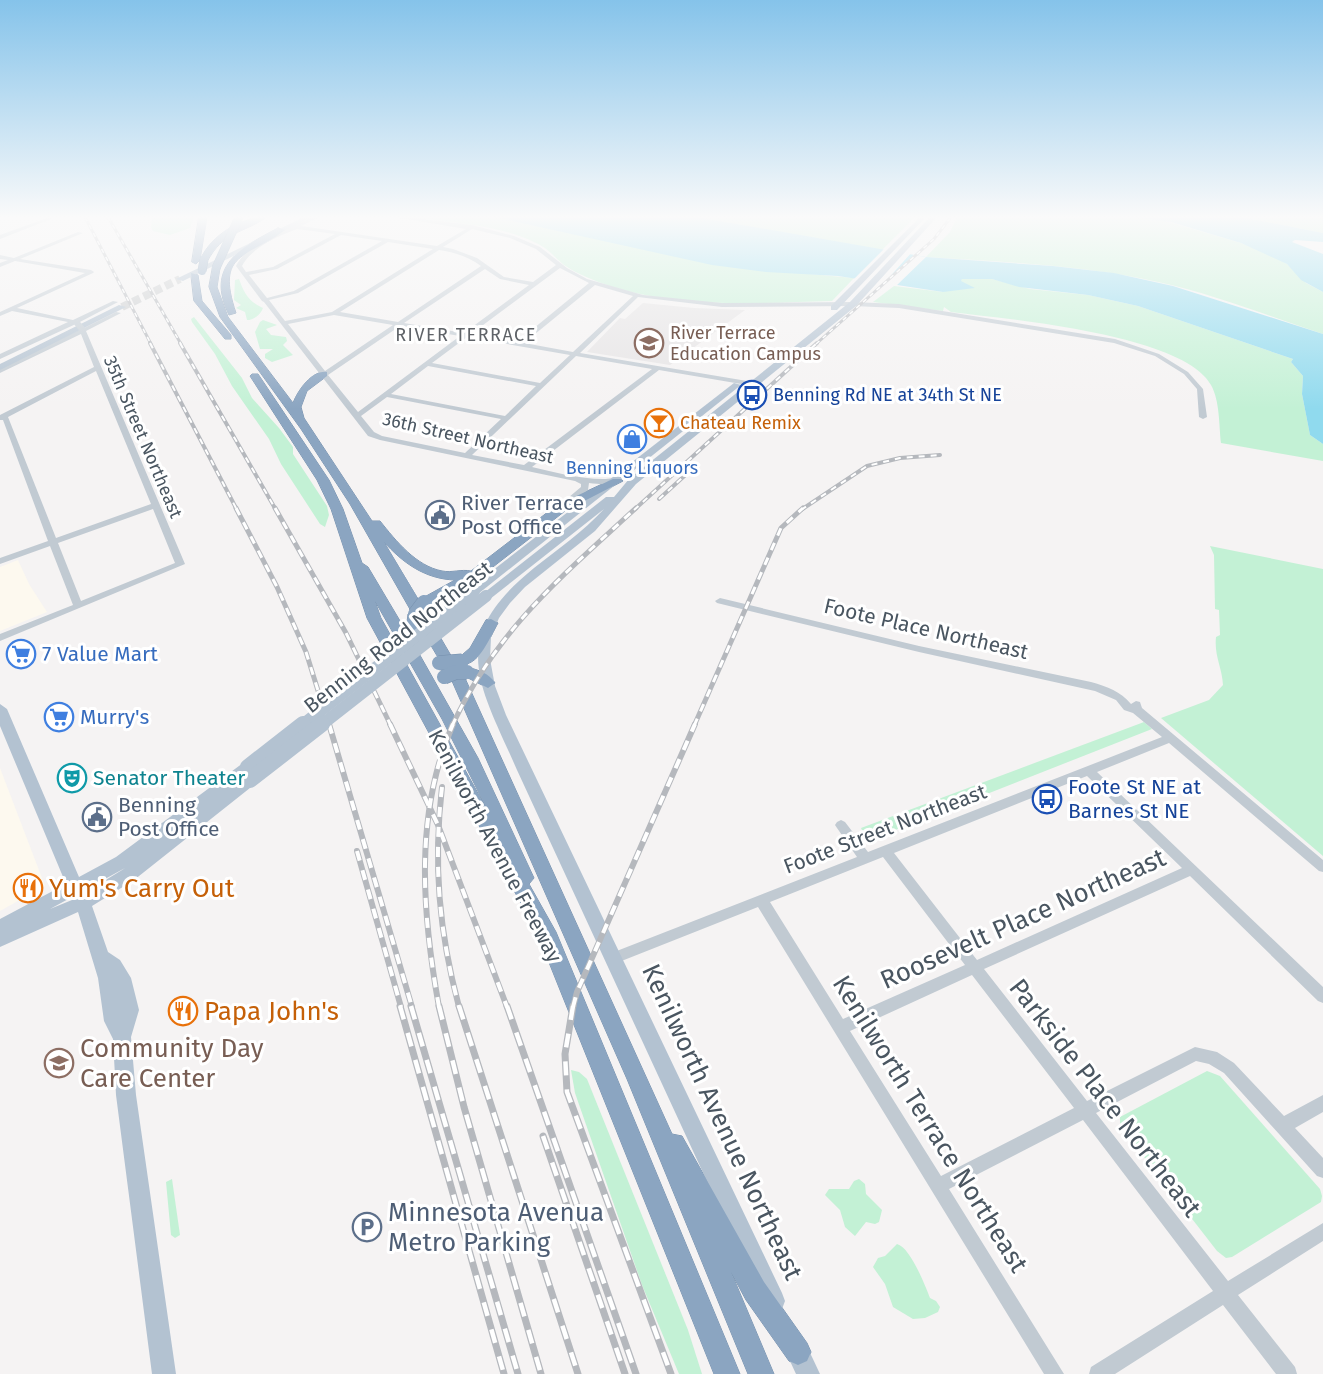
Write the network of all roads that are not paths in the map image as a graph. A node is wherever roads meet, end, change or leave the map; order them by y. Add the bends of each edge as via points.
1 (72, 281) edge
2 (197, 281) edge
3 (214, 281) edge
4 (224, 281) edge
5 (249, 281) edge
6 (315, 281) edge
7 (385, 281) edge
8 (462, 281) edge
9 (518, 281) edge
10 (536, 281) edge
11 (590, 281) edge
12 (862, 281) edge
13 (875, 281) edge
14 (593, 283) junction
15 (532, 284) junction
16 (637, 295) junction
17 (264, 300) junction
18 (839, 304) junction
19 (853, 304) junction
20 (0, 306) edge
21 (119, 306) junction
22 (12, 309) junction
23 (334, 313) junction
24 (0, 314) edge
25 (283, 323) junction
26 (398, 323) junction
27 (79, 326) junction
28 (465, 335) junction
29 (519, 344) junction
30 (251, 353) junction
31 (575, 353) junction
32 (0, 359) edge
33 (427, 364) junction
34 (0, 367) edge
35 (659, 367) junction
36 (97, 368) junction
37 (0, 371) edge
38 (324, 374) junction
39 (742, 381) junction
40 (753, 384) junction
41 (542, 385) junction
42 (387, 395) junction
43 (357, 416) junction
44 (2, 417) edge
45 (1203, 417) dead end
46 (507, 418) junction
47 (306, 428) junction
48 (466, 456) junction
49 (525, 468) junction
50 (339, 479) junction
51 (579, 479) junction
52 (617, 481) junction
53 (633, 481) junction
54 (155, 505) junction
55 (561, 508) junction
56 (347, 541) junction
57 (53, 542) junction
58 (0, 561) edge
59 (488, 563) junction
60 (480, 594) junction
61 (720, 601) dead end
62 (78, 606) junction
63 (491, 623) junction
64 (0, 638) edge
65 (412, 651) junction
66 (465, 666) junction
67 (441, 670) junction
68 (488, 683) junction
69 (434, 692) junction
70 (0, 709) edge
71 (4, 727) edge
72 (1172, 738) junction
73 (1089, 771) junction
74 (841, 825) dead end
75 (885, 851) junction
76 (866, 859) junction
77 (1323, 867) edge
78 (1192, 869) junction
79 (79, 896) junction
80 (761, 900) junction
81 (0, 928) edge
82 (546, 932) junction
83 (0, 939) edge
84 (614, 958) junction
85 (974, 968) junction
86 (1323, 996) edge
87 (840, 1028) junction
88 (636, 1075) junction
89 (1323, 1103) edge
90 (1083, 1110) junction
91 (1282, 1126) junction
92 (1323, 1170) edge
93 (938, 1186) junction
94 (1323, 1231) edge
95 (1226, 1294) junction
96 (798, 1352) junction
97 (164, 1374) edge
98 (727, 1374) edge
99 (761, 1374) edge
100 (808, 1374) edge
101 (1055, 1374) edge
102 (1098, 1374) edge
103 (1288, 1374) edge

1 - 22 street
2 - 56 highway, Kenilworth Avenue Freeway via 198,301 228,337 323,480
3 - 30 highway, bridge via 220,309
4 - 30 highway via 228,304
5 - 17 street
6 - 17 street via 296,292
7 - 23 street
8 - 26 street
9 - 15 street
10 - 15 street
11 - 14 street
12 - 18 main road, Benning Road Northeast
13 - 19 main road, Benning Road Northeast
14 - 16 street
14 - 29 street
15 - 28 street
16 - 18 street via 711,304
16 - 31 street
17 - 25 street
18 - 19 street
18 - 39 main road, Benning Road Northeast
19 - 40 main road, Benning Road Northeast
19 - 45 street via 956,314 1133,346 1170,362 1191,377 1201,393
20 - 22 street
21 - 27 street
21 - 27 street
21 - 32 main road
21 - 34 main road
22 - 24 street
22 - 27 street
23 - 25 street
23 - 26 street
25 - 38 street
26 - 28 street
26 - 38 street
27 - 32 street
27 - 36 street, 35th Street Northeast
27 - 37 street
28 - 29 street
28 - 33 street
29 - 31 street
30 - 47 highway, Kenilworth Avenue Freeway
31 - 35 street
31 - 41 street
33 - 41 street
33 - 42 street
35 - 39 street
35 - 49 street
36 - 44 street
36 - 54 street, 35th Street Northeast
38 - 43 street
38 - 47 highway via 303,390 296,402
39 - 40 street
39 - 52 main road, Benning Road Northeast
40 - 53 main road, Benning Road Northeast
41 - 46 street
42 - 43 street
42 - 46 street
43 - 48 street, 36th Street Northeast via 378,438
44 - 57 street
46 - 48 street
47 - 50 highway, Kenilworth Avenue Freeway
48 - 49 street, 36th Street Northeast
49 - 51 street, 36th Street Northeast
50 - 59 highway via 385,535 427,572 455,576
50 - 88 highway, Kenilworth Avenue Freeway via 459,681
51 - 52 street, 36th Street Northeast
51 - 55 street, 36th Street Northeast via 585,488
52 - 55 highway
52 - 60 main road, Benning Road Northeast
53 - 60 main road, Benning Road Northeast
53 - 63 main road, Kenilworth Avenue Northeast via 590,530 513,593
54 - 57 street
54 - 62 street, 35th Street Northeast via 180,564
55 - 59 highway
56 - 65 highway
56 - 82 highway, Kenilworth Avenue Freeway via 374,618
57 - 58 street
57 - 62 street
59 - 65 highway, bridge via 424,602 415,614
60 - 79 main road, Benning Road Northeast, bridge via 249,774 145,864
61 - 72 street, Foote Place Northeast via 1091,686 1122,700
62 - 64 street
63 - 66 highway
63 - 68 main road, Kenilworth Avenue Northeast via 482,656
65 - 67 highway
65 - 69 highway
66 - 67 highway, bridge via 456,672
66 - 68 highway
67 - 69 highway
68 - 84 main road, Kenilworth Avenue Northeast via 524,771
69 - 82 highway via 511,843
70 - 71 main road
71 - 79 main road
72 - 73 street, Foote Street Northeast
72 - 77 street, Foote Place Northeast
73 - 75 street, Foote Street Northeast
73 - 78 street
74 - 76 street
75 - 76 street, Foote Street Northeast
75 - 85 street, Parkside Place Northeast
76 - 80 street, Foote Street Northeast
78 - 85 street, Roosevelt Place Northeast
78 - 86 street
79 - 81 main road, Benning Road Northeast
79 - 83 main road, Benning Road Northeast
79 - 97 main road via 102,958 113,1021 122,1037 126,1095
80 - 84 street, Foote Street Northeast
80 - 87 street, Kenilworth Terrace Northeast
82 - 98 highway, Kenilworth Avenue Freeway
84 - 96 main road, Kenilworth Avenue Northeast
85 - 87 street, Roosevelt Place Northeast
85 - 90 street, Parkside Place Northeast
87 - 93 street, Kenilworth Terrace Northeast
88 - 96 highway via 754,1291
88 - 99 highway, Kenilworth Avenue Freeway
89 - 91 street
90 - 91 street via 1199,1054 1229,1068
90 - 93 street
90 - 95 street, Parkside Place Northeast
91 - 92 street
93 - 101 street, Kenilworth Terrace Northeast
94 - 95 street
95 - 102 street
95 - 103 street, Parkside Place Northeast
96 - 100 main road, Kenilworth Avenue Northeast

